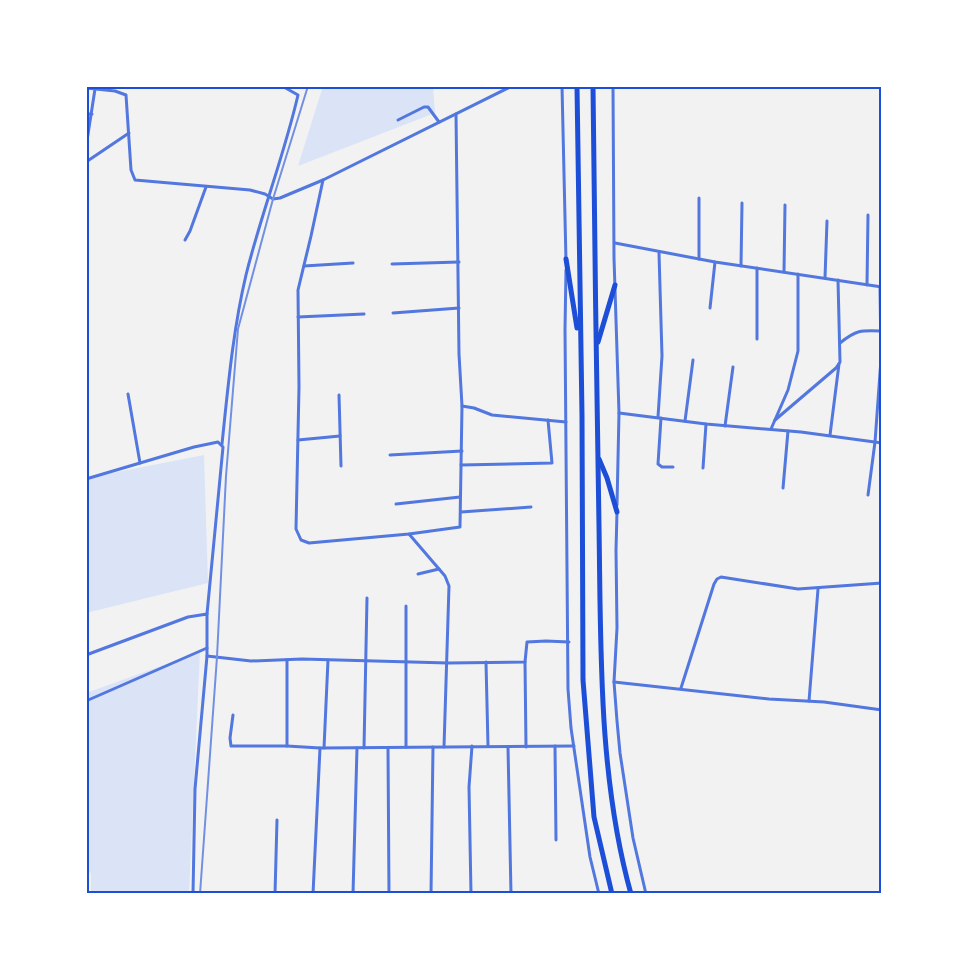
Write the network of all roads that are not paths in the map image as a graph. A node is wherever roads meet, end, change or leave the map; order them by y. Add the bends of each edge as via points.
1 (123, 86) edge
2 (282, 86) edge
3 (292, 86) edge
4 (512, 86) edge
5 (562, 86) edge
6 (577, 86) edge
7 (593, 86) edge
8 (613, 86) edge
9 (86, 88) edge
10 (95, 89) junction
11 (291, 91) junction
12 (123, 93) junction
13 (86, 114) edge
14 (92, 114) junction
15 (456, 114) junction
16 (398, 120) dead end
17 (439, 122) junction
18 (129, 133) junction
19 (86, 146) edge
20 (86, 162) edge
21 (323, 180) junction
22 (206, 187) junction
23 (270, 197) junction
24 (699, 198) dead end
25 (742, 203) dead end
26 (785, 205) dead end
27 (868, 215) dead end
28 (827, 221) dead end
29 (185, 240) dead end
30 (615, 243) junction
31 (659, 253) junction
32 (566, 259) junction
33 (699, 259) junction
34 (459, 262) junction
35 (715, 262) junction
36 (353, 263) dead end
37 (392, 264) dead end
38 (304, 266) junction
39 (741, 266) junction
40 (757, 268) junction
41 (784, 272) junction
42 (798, 274) junction
43 (825, 278) junction
44 (838, 280) junction
45 (615, 284) junction
46 (867, 285) junction
47 (881, 287) edge
48 (459, 308) junction
49 (710, 308) dead end
50 (392, 313) dead end
51 (364, 314) dead end
52 (298, 317) junction
53 (881, 331) edge
54 (757, 339) dead end
55 (580, 343) junction
56 (840, 343) junction
57 (596, 348) junction
58 (693, 360) dead end
59 (840, 362) junction
60 (733, 367) dead end
61 (128, 394) dead end
62 (339, 395) dead end
63 (462, 406) junction
64 (619, 413) junction
65 (659, 418) junction
66 (548, 420) junction
67 (775, 420) junction
68 (685, 421) junction
69 (566, 422) junction
70 (706, 424) junction
71 (725, 426) junction
72 (771, 429) junction
73 (788, 431) junction
74 (340, 436) junction
75 (830, 436) junction
76 (298, 440) junction
77 (875, 442) junction
78 (882, 443) edge
79 (222, 444) junction
80 (462, 451) junction
81 (390, 455) dead end
82 (598, 456) junction
83 (140, 463) junction
84 (461, 465) junction
85 (342, 466) dead end
86 (673, 467) dead end
87 (703, 468) dead end
88 (86, 479) edge
89 (783, 488) dead end
90 (868, 495) dead end
91 (460, 497) junction
92 (396, 504) dead end
93 (531, 507) dead end
94 (461, 512) junction
95 (617, 512) junction
96 (409, 534) junction
97 (439, 569) junction
98 (418, 574) dead end
99 (882, 583) edge
100 (818, 589) junction
101 (367, 598) dead end
102 (406, 606) dead end
103 (207, 614) junction
104 (569, 642) junction
105 (207, 648) junction
106 (86, 655) edge
107 (207, 656) junction
108 (287, 660) junction
109 (328, 660) junction
110 (366, 660) junction
111 (407, 661) junction
112 (486, 662) junction
113 (525, 662) junction
114 (448, 663) junction
115 (614, 682) junction
116 (681, 688) junction
117 (86, 701) edge
118 (810, 701) junction
119 (882, 710) edge
120 (233, 715) dead end
121 (287, 746) junction
122 (472, 746) junction
123 (488, 746) junction
124 (555, 746) junction
125 (574, 746) junction
126 (406, 747) junction
127 (432, 747) junction
128 (444, 747) junction
129 (508, 747) junction
130 (526, 747) junction
131 (322, 748) junction
132 (357, 748) junction
133 (364, 748) junction
134 (388, 748) junction
135 (277, 820) dead end
136 (556, 840) dead end
137 (192, 894) edge
138 (275, 894) edge
139 (313, 894) edge
140 (353, 894) edge
141 (389, 894) edge
142 (431, 894) edge
143 (472, 894) edge
144 (511, 894) edge
145 (586, 894) edge
146 (599, 894) edge
147 (612, 894) edge
148 (631, 894) edge
149 (646, 894) edge

1 - 12 street
2 - 11 street
3 - 11 street
4 - 15 street
5 - 32 street
6 - 55 highway
7 - 57 highway
8 - 30 street
9 - 10 street
10 - 12 street
10 - 14 street
11 - 23 street via 298,95
12 - 18 street via 128,97
13 - 14 street
14 - 19 street
15 - 17 street
15 - 34 street
16 - 17 street via 428,107
17 - 21 street
18 - 20 street
18 - 22 street via 131,170 135,180
21 - 23 street via 280,198
21 - 38 street
22 - 23 street via 250,190
22 - 29 street
23 - 79 street via 236,320
24 - 33 street
25 - 39 street
26 - 41 street
27 - 46 street
28 - 43 street
30 - 31 street
30 - 45 street
31 - 33 street
31 - 65 street via 662,356
32 - 55 highway
32 - 69 street
33 - 35 street
34 - 37 street
34 - 48 street
35 - 39 street
35 - 49 street
36 - 38 street
38 - 52 street via 298,290
39 - 40 street
40 - 41 street
40 - 54 street
41 - 42 street
42 - 43 street
42 - 67 street via 798,351 788,390
43 - 44 street
44 - 46 street
44 - 56 street
45 - 57 highway
45 - 64 street
46 - 47 street
47 - 53 street
48 - 50 street
48 - 63 street
51 - 52 street
52 - 76 street
53 - 56 street via 860,330
53 - 77 street
55 - 147 highway via 583,680 594,818
56 - 59 street
57 - 82 highway
58 - 68 street
59 - 67 street
59 - 75 street
60 - 71 street
61 - 83 street
62 - 74 street
63 - 66 street via 492,415
63 - 80 street
64 - 65 street
64 - 95 street
65 - 68 street
65 - 86 street via 658,464
66 - 69 street
66 - 84 street via 552,463
67 - 72 street
68 - 70 street
69 - 104 street
70 - 71 street
70 - 87 street
71 - 72 street
72 - 73 street
73 - 75 street
73 - 89 street
74 - 76 street
74 - 85 street
75 - 77 street
76 - 96 street via 296,529 301,540 309,543
77 - 78 street
77 - 90 street
79 - 83 street via 213,443
79 - 103 street
80 - 81 street
80 - 84 street
82 - 95 highway
82 - 148 highway via 601,659 609,783
83 - 88 street
84 - 91 street
91 - 92 street
91 - 94 street
93 - 94 street
94 - 96 street via 460,527
95 - 115 street
96 - 97 street
97 - 98 street
97 - 114 street via 449,586
99 - 100 street
100 - 116 street via 717,579
100 - 118 street
101 - 110 street
102 - 111 street
103 - 105 street
103 - 106 street via 188,617
104 - 113 street via 527,642
104 - 125 street via 568,689
105 - 107 street
105 - 117 street
107 - 108 street via 252,661
107 - 137 street via 195,789
108 - 109 street
108 - 121 street
109 - 110 street
109 - 131 street
110 - 111 street
110 - 133 street
111 - 114 street
111 - 126 street
112 - 113 street
112 - 114 street
112 - 123 street
113 - 130 street
114 - 128 street
115 - 116 street
115 - 149 street via 620,753 633,838
116 - 118 street
118 - 119 street
120 - 121 street via 231,746
121 - 131 street
122 - 123 street
122 - 128 street
122 - 143 street via 468,787
123 - 129 street
124 - 125 street
124 - 130 street
124 - 136 street
125 - 146 street via 590,857
126 - 127 street
126 - 134 street
127 - 128 street
127 - 142 street
129 - 130 street
129 - 144 street
131 - 132 street
131 - 139 street
132 - 133 street
132 - 140 street
133 - 134 street
134 - 141 street
135 - 138 street
145 - 146 street

